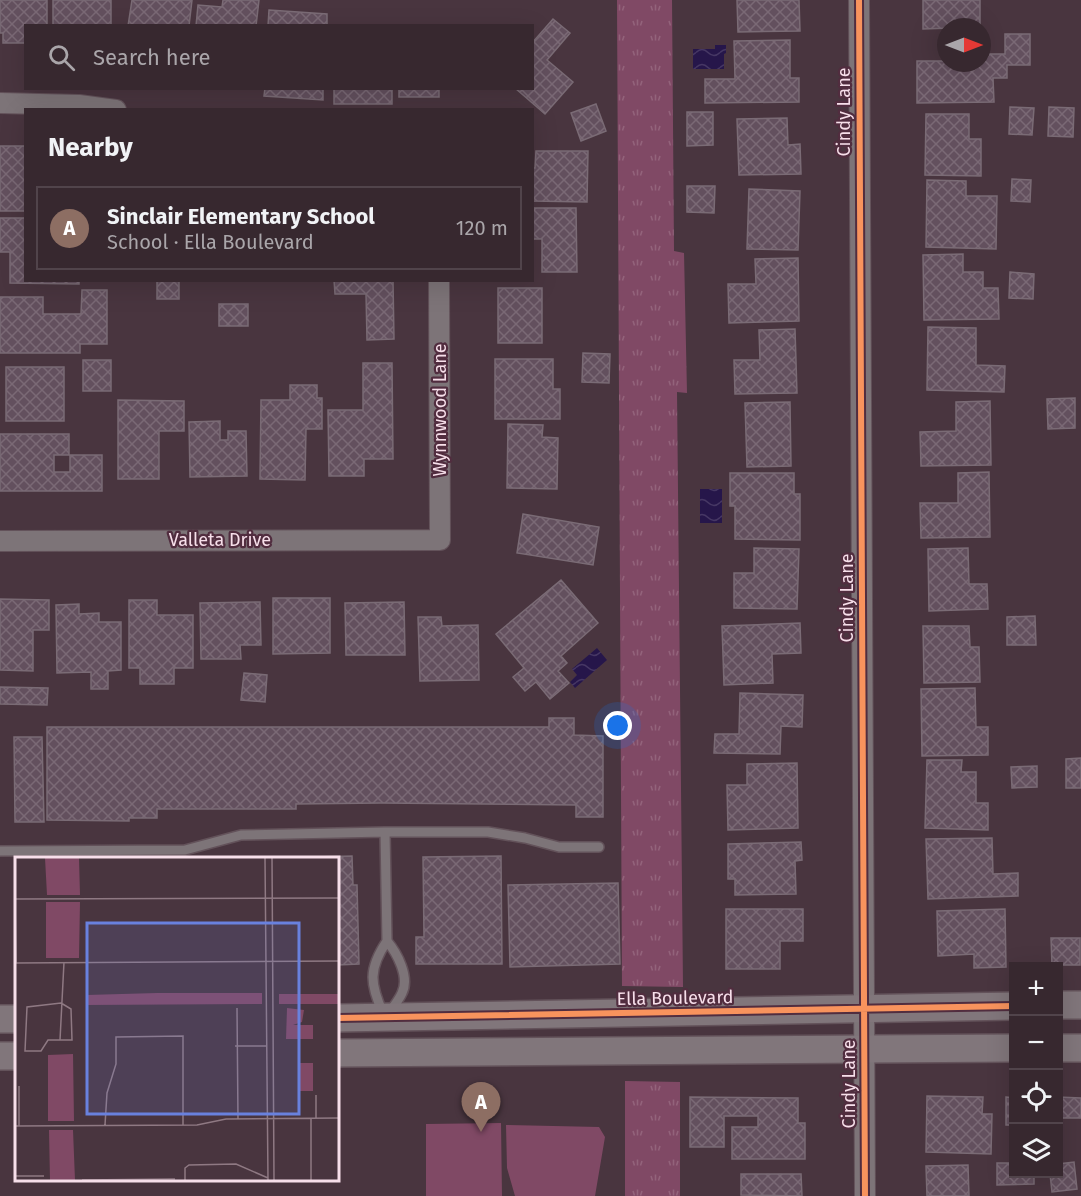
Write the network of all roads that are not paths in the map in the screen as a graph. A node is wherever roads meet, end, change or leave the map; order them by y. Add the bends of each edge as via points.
1 (859, 0) edge
2 (0, 103) edge
3 (101, 108) edge
4 (439, 282) edge
5 (440, 540) joint
6 (0, 541) edge
7 (385, 832) junction
8 (599, 847) dead end
9 (0, 851) edge
10 (387, 941) junction
11 (1063, 1005) edge
12 (1081, 1005) edge
13 (1009, 1006) edge
14 (864, 1009) junction
15 (339, 1018) edge
16 (385, 1018) junction
17 (864, 1048) junction
18 (1009, 1048) edge
19 (1063, 1048) edge
20 (1081, 1048) edge
21 (385, 1052) junction
22 (339, 1053) edge
23 (865, 1196) edge

1 - 14 street, Cindy Lane
2 - 3 street
4 - 5 street, Wynnwood Lane
5 - 6 street, Valleta Drive
7 - 8 lane via 488,832 559,847
7 - 9 lane via 241,835 185,850
7 - 10 lane
10 - 16 lane via 378,954 374,971 374,991
10 - 16 lane via 398,953 404,991
11 - 12 main road
13 - 14 main road, Ella Boulevard
14 - 16 main road, Ella Boulevard
14 - 17 street, Cindy Lane
15 - 16 main road, Ella Boulevard
16 - 21 main road
17 - 18 main road
17 - 21 main road
17 - 23 street, Cindy Lane
19 - 20 main road
21 - 22 main road

